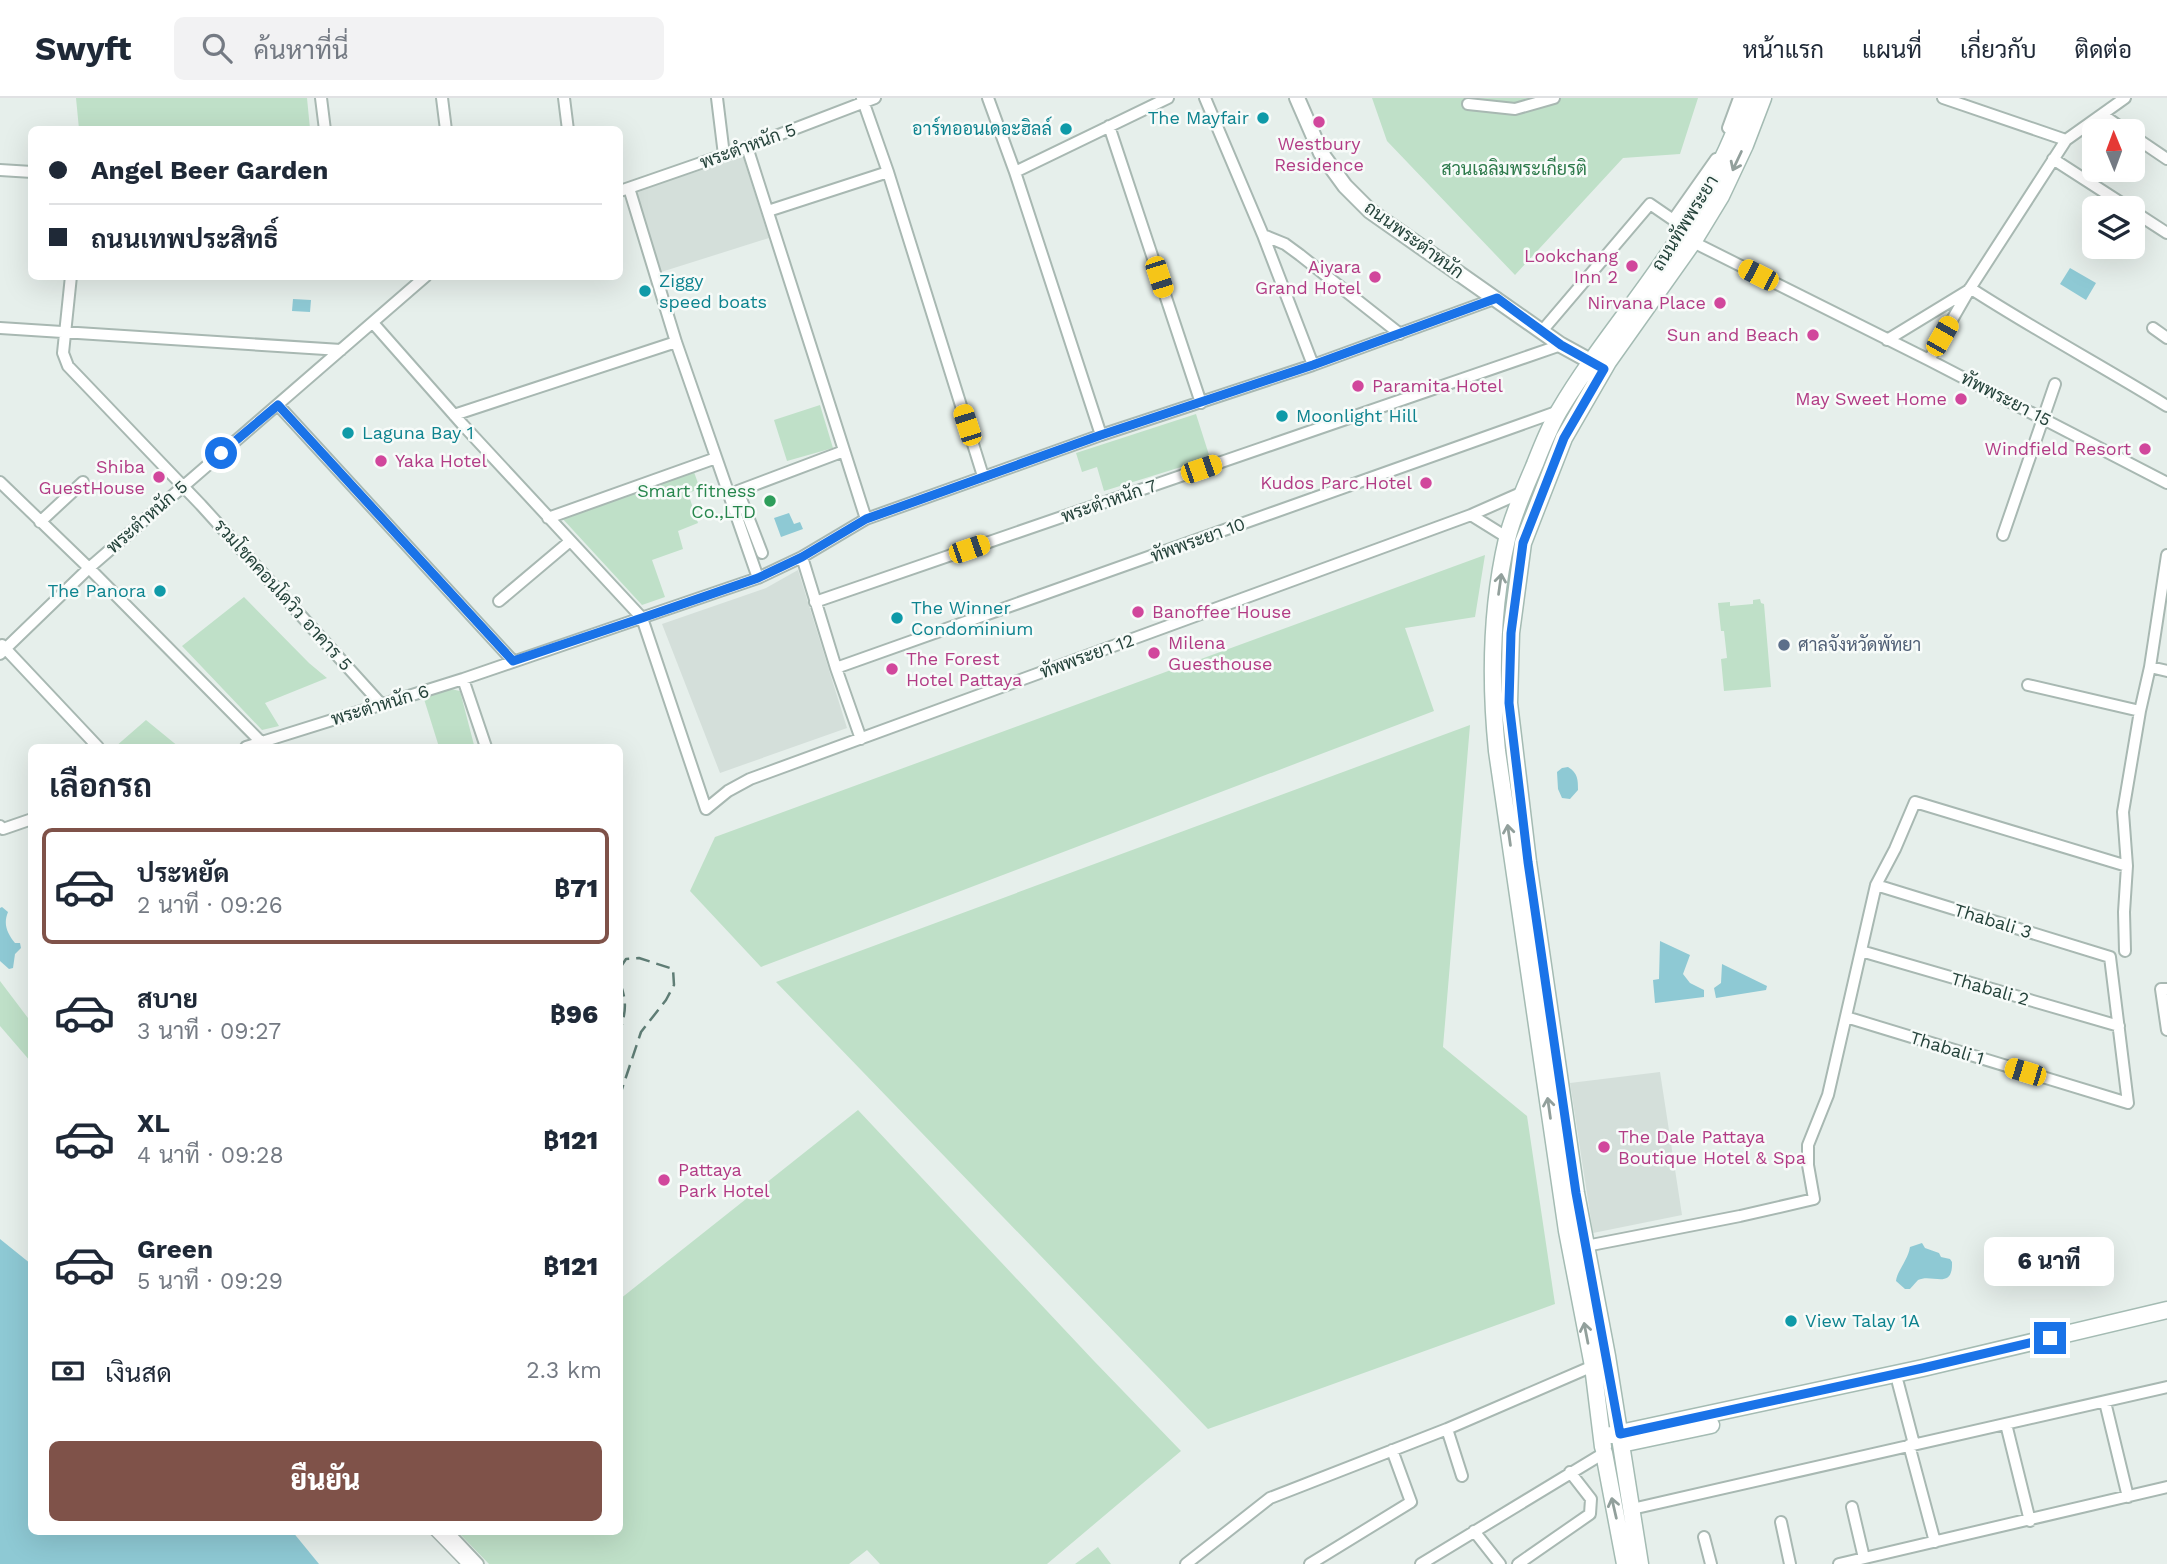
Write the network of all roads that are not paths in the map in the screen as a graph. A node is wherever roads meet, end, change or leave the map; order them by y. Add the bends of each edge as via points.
1 (321, 98) edge
2 (442, 98) edge
3 (564, 98) edge
4 (717, 98) edge
5 (875, 98) edge
6 (988, 98) edge
7 (1168, 98) edge
8 (1205, 98) edge
9 (1297, 98) edge
10 (1554, 98) edge
11 (1740, 98) edge
12 (1748, 98) edge
13 (1763, 98) edge
14 (1943, 98) edge
15 (2125, 98) edge
16 (862, 101) edge
17 (1468, 104) dead end
18 (2103, 115) junction
19 (2109, 119) edge
20 (1109, 125) junction
21 (324, 126) edge
22 (446, 126) edge
23 (568, 126) edge
24 (2066, 140) junction
25 (2146, 145) edge
26 (747, 147) junction
27 (724, 155) junction
28 (2053, 159) junction
29 (2167, 159) edge
30 (0, 170) edge
31 (28, 172) edge
32 (888, 172) junction
33 (1015, 172) junction
34 (624, 190) edge
35 (2110, 196) edge
36 (768, 211) junction
37 (2145, 219) edge
38 (1684, 230) junction
39 (2167, 233) edge
40 (1263, 235) junction
41 (71, 280) edge
42 (421, 280) edge
43 (1970, 289) junction
44 (1497, 298) junction
45 (373, 323) junction
46 (0, 328) edge
47 (2154, 328) dead end
48 (1542, 331) junction
49 (65, 332) junction
50 (1400, 334) junction
51 (2167, 338) edge
52 (1887, 340) junction
53 (676, 342) junction
54 (1561, 345) junction
55 (341, 350) junction
56 (1929, 360) junction
57 (1313, 365) junction
58 (1597, 366) junction
59 (2055, 384) dead end
60 (1201, 403) junction
61 (278, 405) junction
62 (2167, 406) edge
63 (1559, 411) junction
64 (454, 415) junction
65 (2043, 418) junction
66 (1548, 432) junction
67 (1101, 435) junction
68 (1564, 438) junction
69 (844, 451) junction
70 (716, 458) junction
71 (983, 476) junction
72 (0, 482) edge
73 (83, 482) dead end
74 (2167, 483) edge
75 (184, 486) junction
76 (1523, 492) junction
77 (1471, 516) junction
78 (548, 518) junction
79 (866, 519) junction
80 (40, 522) junction
81 (2003, 535) dead end
82 (1508, 538) junction
83 (569, 542) junction
84 (762, 553) dead end
85 (2167, 555) edge
86 (802, 557) junction
87 (89, 568) junction
88 (758, 578) junction
89 (499, 601) dead end
90 (815, 602) junction
91 (1496, 614) junction
92 (1513, 616) junction
93 (642, 618) junction
94 (1503, 633) junction
95 (2, 649) edge
96 (513, 661) junction
97 (2150, 667) junction
98 (836, 668) junction
99 (2167, 671) edge
100 (463, 679) junction
101 (2028, 685) dead end
102 (381, 704) junction
103 (2140, 711) junction
104 (861, 739) junction
105 (261, 742) junction
106 (95, 744) edge
107 (255, 744) edge
108 (485, 744) edge
109 (28, 820) edge
110 (2, 827) edge
111 (1521, 864) junction
112 (2127, 866) junction
113 (1876, 886) junction
114 (1861, 951) junction
115 (2124, 951) dead end
116 (2167, 989) edge
117 (1846, 1017) junction
118 (2119, 1027) junction
119 (2167, 1030) edge
120 (1586, 1246) junction
121 (2167, 1310) edge
122 (2167, 1320) edge
123 (1592, 1366) junction
124 (1898, 1383) junction
125 (2167, 1387) edge
126 (2105, 1402) junction
127 (2006, 1424) junction
128 (1447, 1429) junction
129 (1620, 1439) junction
130 (1912, 1445) junction
131 (1603, 1446) junction
132 (1392, 1450) junction
133 (1570, 1472) junction
134 (1462, 1476) dead end
135 (2167, 1488) edge
136 (2128, 1497) junction
137 (1852, 1507) dead end
138 (1632, 1508) junction
139 (2030, 1521) junction
140 (1781, 1522) dead end
141 (1474, 1531) junction
142 (439, 1535) edge
143 (451, 1535) edge
144 (1704, 1537) dead end
145 (1935, 1542) junction
146 (1864, 1558) junction
147 (467, 1564) edge
148 (478, 1564) edge
149 (1186, 1564) edge
150 (1310, 1564) edge
151 (1421, 1564) edge
152 (1500, 1564) edge
153 (1518, 1564) edge
154 (1625, 1564) edge
155 (1640, 1564) edge
156 (1711, 1564) edge
157 (1790, 1564) edge
158 (1839, 1564) edge

1 - 21 street
2 - 22 street
3 - 23 street
4 - 27 street
5 - 16 street, พระตำหนัก 5
6 - 33 street
7 - 20 street
8 - 40 street
9 - 44 street, ถนนพระตำหนัก via 1321,153 1352,194 1382,220
10 - 17 street via 1515,109
11 - 38 street
12 - 38 main road, ถนนทัพพระยา via 1709,188
13 -> 38 main road, ถนนทัพพระยา via 1721,196
14 - 24 street
15 - 18 street
16 - 26 street, พระตำหนัก 5
16 - 32 street
18 - 19 street
18 - 24 street
20 - 33 street
20 - 60 street
24 - 28 street
25 - 29 street
26 - 27 street, พระตำหนัก 5
26 - 36 street
27 - 34 street, พระตำหนัก 5
28 - 35 street
28 - 43 street
30 - 31 street
32 - 36 street
32 - 71 street
33 - 67 street
34 - 53 street
36 - 69 street
37 - 39 street
38 - 48 street, ทัพพระยา 15 via 1650,204
38 - 52 street, ทัพพระยา 15
38 - 58 main road, ถนนทัพพระยา
40 - 50 street via 1285,244
40 - 57 street
41 - 49 street, รวมโชคคอนโดวิว อาคาร 5
42 - 45 street, พระตำหนัก 5
43 - 52 street
43 - 56 street
43 - 62 street
44 - 48 street, ถนนพระตำหนัก
44 - 50 street, พระตำหนัก 6
45 - 55 street, พระตำหนัก 5
45 - 64 street
46 - 49 street
47 - 51 street
48 - 54 street, ถนนพระตำหนัก
49 - 55 street
49 - 75 street, รวมโชคคอนโดวิว อาคาร 5 via 63,353 68,366
50 - 57 street, พระตำหนัก 6
52 - 56 street, ทัพพระยา 15
53 - 64 street
53 - 70 street
54 - 58 street, ถนนพระตำหนัก
54 - 90 street, พระตำหนัก 7
55 - 61 street, พระตำหนัก 5
56 - 65 street, ทัพพระยา 15
57 - 60 street, พระตำหนัก 6
58 - 63 main road, ถนนทัพพระยา
58 - 68 main road, ถนนทัพพระยา
59 - 65 street
60 - 67 street, พระตำหนัก 6
61 - 75 street, พระตำหนัก 5
61 - 96 street
63 - 66 main road, ถนนทัพพระยา
63 - 98 street, ทัพพระยา 10
64 - 78 street
65 - 74 street, ทัพพระยา 15
65 - 81 street
66 - 68 street
66 - 76 main road, ถนนทัพพระยา
67 - 71 street, พระตำหนัก 6
68 - 92 main road, ถนนทัพพระยา via 1523,543
69 - 79 street
69 - 84 street via 738,491
70 - 78 street
70 - 88 street
71 - 79 street, พระตำหนัก 6
72 - 80 street
73 - 80 street
75 - 87 street, พระตำหนัก 5
75 - 102 street, รวมโชคคอนโดวิว อาคาร 5
76 - 77 street, ทัพพระยา 12
76 - 82 main road, ถนนทัพพระยา
77 - 82 street
77 - 104 street, ทัพพระยา 12
78 - 83 street
79 - 86 street, พระตำหนัก 6
80 - 87 street
91 -> 82 main road, ถนนทัพพระยา
83 - 89 street
83 - 93 street
85 - 97 street
86 - 88 street, พระตำหนัก 6
86 - 90 street
87 - 95 street, พระตำหนัก 5
87 - 105 street
88 - 93 street, พระตำหนัก 6
90 - 98 street
91 - 92 street
91 - 94 main road, ถนนทัพพระยา
92 - 94 main road, ถนนทัพพระยา
93 - 96 street, พระตำหนัก 6
93 - 104 street, ทัพพระยา 12 via 706,809 750,779
94 - 111 main road, ถนนทัพพระยา
95 - 106 street
96 - 100 street, พระตำหนัก 6
97 - 99 street
97 - 103 street
98 - 104 street
100 - 102 street, พระตำหนัก 6
100 - 108 street
101 - 103 street
102 - 105 street, พระตำหนัก 6
103 - 112 street via 2123,811
105 - 107 street, พระตำหนัก 6
109 - 110 street
111 - 120 main road, ถนนทัพพระยา
123 -> 111 main road, ถนนทัพพระยา via 1567,1231
112 - 113 street via 1915,802
112 - 115 street
113 - 114 street
113 - 118 street, Thabali 3 via 2110,957
114 - 117 street
114 - 118 street, Thabali 2
116 - 119 street via 2161,989
117 - 118 street, Thabali 1 via 2128,1103
117 - 120 street via 1828,1095 1808,1145 1814,1199
120 - 129 main road, ถนนทัพพระยา
121 - 129 main road
122 - 124 main road
123 - 128 street
123 - 131 main road, ถนนทัพพระยา
124 - 129 main road
124 - 130 street
125 - 126 street
126 - 127 street
126 - 136 street
127 - 130 street
127 - 139 street
128 - 132 street
128 - 134 street
129 - 131 main road
129 - 138 main road, ถนนทัพพระยา
130 - 138 street
130 - 145 street
131 - 133 street
154 -> 131 main road, ถนนทัพพระยา
132 - 149 street via 1270,1498
132 - 150 street via 1411,1502
133 - 141 street
133 - 153 street via 1591,1499 1590,1514
135 - 136 street
136 - 139 street
137 - 146 street
138 - 155 main road, ถนนทัพพระยา
139 - 145 street
140 - 157 street
141 - 151 street
141 - 152 street
142 - 147 street
143 - 148 street
144 - 156 street
145 - 146 street
146 - 158 street

